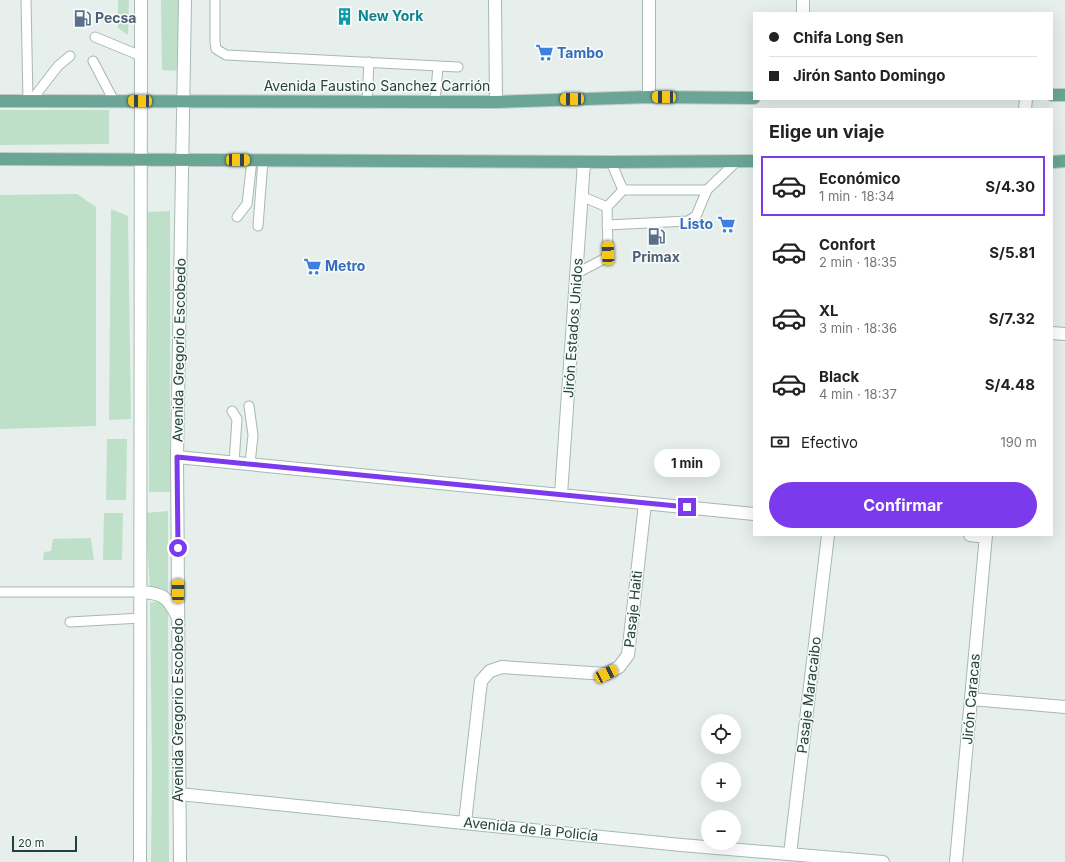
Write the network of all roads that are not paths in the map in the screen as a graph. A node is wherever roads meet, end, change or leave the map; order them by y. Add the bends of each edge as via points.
1 (26, 0) edge
2 (141, 0) edge
3 (186, 0) edge
4 (215, 0) edge
5 (495, 0) edge
6 (648, 0) edge
7 (803, 0) edge
8 (803, 12) edge
9 (95, 37) dead end
10 (70, 56) dead end
11 (141, 56) junction
12 (93, 61) dead end
13 (369, 62) junction
14 (438, 66) junction
15 (458, 67) dead end
16 (1053, 95) edge
17 (1065, 95) edge
18 (648, 97) junction
19 (753, 98) edge
20 (0, 101) edge
21 (30, 101) junction
22 (114, 101) junction
23 (140, 101) junction
24 (184, 101) junction
25 (366, 101) junction
26 (436, 102) junction
27 (496, 102) junction
28 (0, 159) edge
29 (140, 159) junction
30 (182, 160) junction
31 (257, 160) junction
32 (737, 160) junction
33 (753, 161) edge
34 (584, 162) junction
35 (611, 162) junction
36 (1053, 162) edge
37 (1065, 162) edge
38 (623, 190) junction
39 (707, 190) junction
40 (581, 196) junction
41 (607, 206) junction
42 (237, 217) dead end
43 (607, 225) junction
44 (258, 226) dead end
45 (576, 273) junction
46 (1053, 333) edge
47 (1065, 334) edge
48 (249, 406) dead end
49 (232, 411) dead end
50 (177, 457) junction
51 (234, 463) junction
52 (250, 464) junction
53 (561, 494) junction
54 (645, 503) junction
55 (753, 514) edge
56 (828, 536) edge
57 (986, 536) edge
58 (0, 592) edge
59 (141, 592) junction
60 (141, 618) junction
61 (178, 619) junction
62 (70, 622) dead end
63 (971, 699) junction
64 (1065, 707) edge
65 (179, 794) junction
66 (465, 822) junction
67 (790, 854) junction
68 (861, 861) edge
69 (140, 862) edge
70 (180, 862) edge
71 (883, 862) edge
72 (956, 862) edge

1 - 21 lane
2 - 11 street
3 - 24 street, Avenida Gregorio Escobedo
4 - 13 lane via 214,42 216,49 226,55
5 - 27 street
6 - 18 street
7 - 8 street
9 - 11 lane
10 - 21 lane via 58,66
11 - 23 street
12 - 22 lane
13 - 14 lane
13 - 25 lane
14 - 15 lane
14 - 26 lane
16 - 17 main road
18 - 19 main road, Avenida Faustino Sanchez Carrión
18 - 27 main road, Avenida Faustino Sanchez Carrión
20 - 21 main road, Avenida Faustino Sanchez Carrión
21 - 22 main road, Avenida Faustino Sanchez Carrión
22 - 23 main road, Avenida Faustino Sanchez Carrión
23 - 24 main road, Avenida Faustino Sanchez Carrión
23 - 29 street
24 - 25 main road, Avenida Faustino Sanchez Carrión
24 - 30 street, Avenida Gregorio Escobedo
25 - 26 main road, Avenida Faustino Sanchez Carrión
26 - 27 main road, Avenida Faustino Sanchez Carrión
28 - 29 main road
29 - 30 main road
29 - 59 street
30 - 31 main road
30 - 50 street, Avenida Gregorio Escobedo
31 - 34 main road
31 - 42 lane via 247,204
31 - 44 lane
32 - 33 main road
32 - 35 main road
32 - 39 lane
34 - 35 main road
34 - 40 street, Jirón Estados Unidos
35 - 38 lane
36 - 37 main road
38 - 39 lane
38 - 41 lane
39 - 43 lane via 696,216 688,221
40 - 41 lane
40 - 45 street, Jirón Estados Unidos
41 - 43 lane
43 - 45 lane via 607,256
45 - 53 street, Jirón Estados Unidos
46 - 47 street
48 - 52 lane via 253,435
49 - 51 lane via 237,419
50 - 51 street
50 - 61 street, Avenida Gregorio Escobedo
51 - 52 street
52 - 53 street
53 - 54 street
54 - 55 street
54 - 66 street, Pasaje Haiti via 628,655 619,667 606,674 502,667 490,671 481,681
56 - 67 street, Pasaje Maracaibo
57 - 63 street, Jirón Caracas
58 - 59 lane
59 - 60 street
59 - 61 street via 155,592 166,598
60 - 62 lane
60 - 69 street
61 - 65 street, Avenida Gregorio Escobedo
63 - 64 street
63 - 72 street, Jirón Caracas
65 - 66 street, Avenida de la Policía
65 - 70 street, Avenida Gregorio Escobedo
66 - 67 street, Avenida de la Policía
67 - 68 street, Avenida de la Policía
68 - 71 street, Avenida de la Policía

